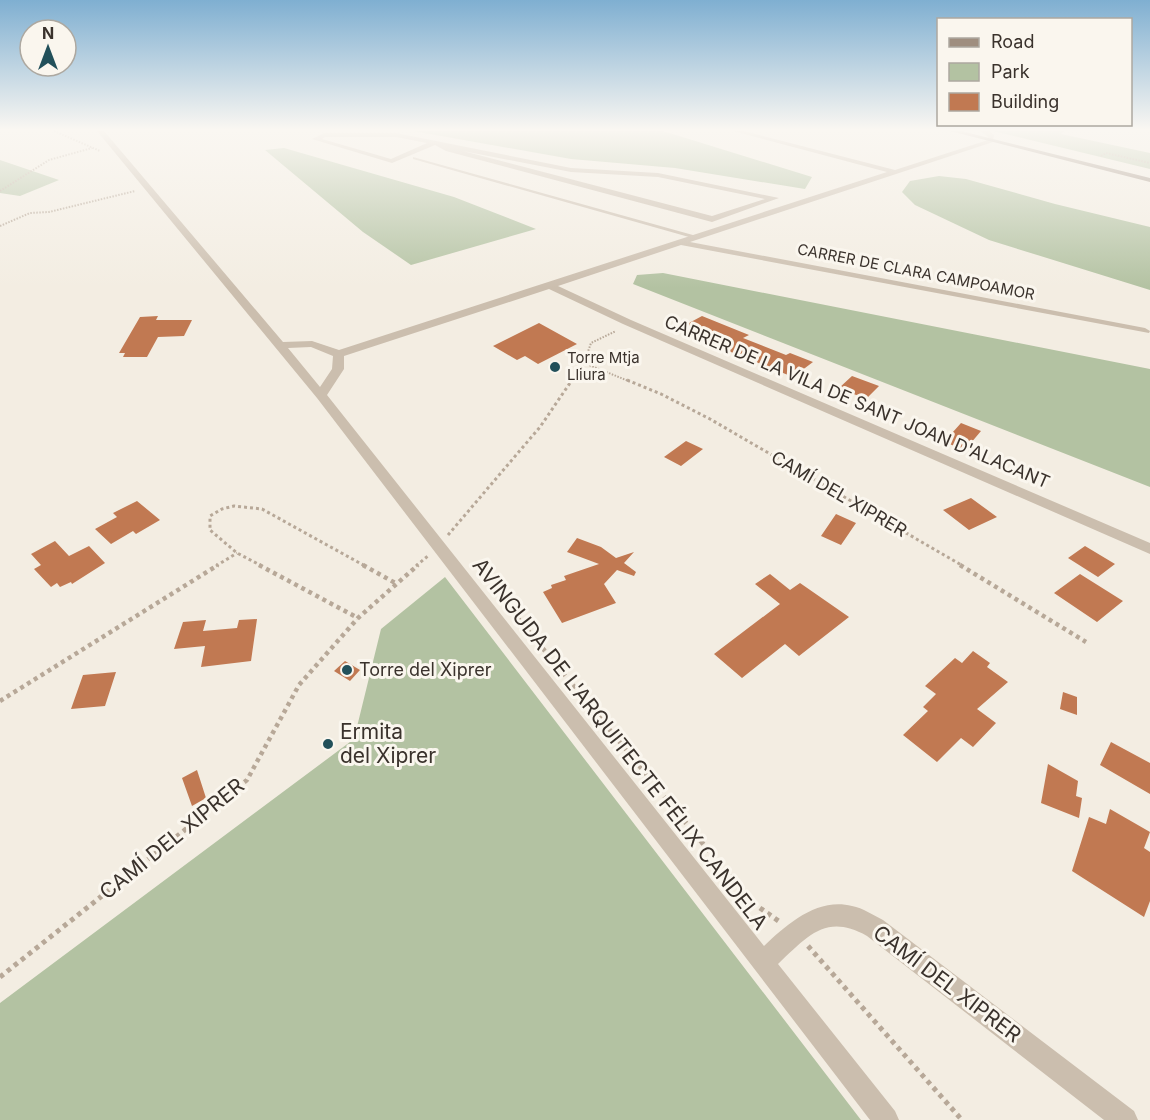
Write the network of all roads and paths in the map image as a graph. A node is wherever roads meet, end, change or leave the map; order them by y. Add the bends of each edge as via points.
1 (145, 183) edge
2 (504, 183) edge
3 (577, 183) edge
4 (697, 183) edge
5 (866, 183) edge
6 (153, 192) junction
7 (0, 226) edge
8 (698, 238) junction
9 (681, 243) junction
10 (551, 286) junction
11 (627, 322) junction
12 (1145, 331) dead end
13 (280, 345) junction
14 (339, 354) junction
15 (584, 363) junction
16 (321, 395) junction
17 (439, 528) dead end
18 (442, 542) junction
19 (1150, 549) edge
20 (237, 553) junction
21 (397, 584) junction
22 (515, 614) dead end
23 (358, 618) junction
24 (1086, 642) dead end
25 (0, 701) edge
26 (796, 933) junction
27 (762, 963) junction
28 (0, 977) edge
29 (886, 1120) edge
30 (962, 1120) edge
31 (1125, 1120) edge

1 - 6 street, AVINGUDA DE L'ARQUITECTE FÉLIX CANDELA
2 - 8 lane
3 - 4 street via 712,219 775,198
5 - 8 street, CARRER DE CLARA CAMPOAMOR
6 - 7 path via 134,191 30,213
6 - 13 street, AVINGUDA DE L'ARQUITECTE FÉLIX CANDELA
8 - 9 street, CARRER DE CLARA CAMPOAMOR
9 - 10 street, CARRER DE CLARA CAMPOAMOR
9 - 12 street, CARRER DE CLARA CAMPOAMOR
10 - 11 street, CARRER DE LA VILA DE SANT JOAN D'ALACANT
10 - 14 street, CARRER DE CLARA CAMPOAMOR
11 - 15 path, CAMÍ DEL XIPRER via 616,332 591,343
11 - 19 street, CARRER DE LA VILA DE SANT JOAN D'ALACANT
13 - 14 street via 312,344
13 - 16 street, AVINGUDA DE L'ARQUITECTE FÉLIX CANDELA
14 - 16 street via 338,369
15 - 18 path, CAMÍ DEL XIPRER via 540,427
15 - 24 path, CAMÍ DEL XIPRER via 710,419
16 - 18 street, AVINGUDA DE L'ARQUITECTE FÉLIX CANDELA
17 - 18 path
18 - 21 path, CAMÍ DEL XIPRER
18 - 27 street, AVINGUDA DE L'ARQUITECTE FÉLIX CANDELA
20 - 21 path via 210,530 210,516 220,508 239,504 262,509
20 - 23 path
20 - 25 path
21 - 23 path, CAMÍ DEL XIPRER
22 - 26 path via 750,901
23 - 28 path, CAMÍ DEL XIPRER via 299,685 247,780
26 - 27 street, CAMÍ DEL XIPRER
26 - 30 path
26 - 31 street, CAMÍ DEL XIPRER via 830,915 851,916 875,928
27 - 29 street, AVINGUDA DE L'ARQUITECTE FÉLIX CANDELA

